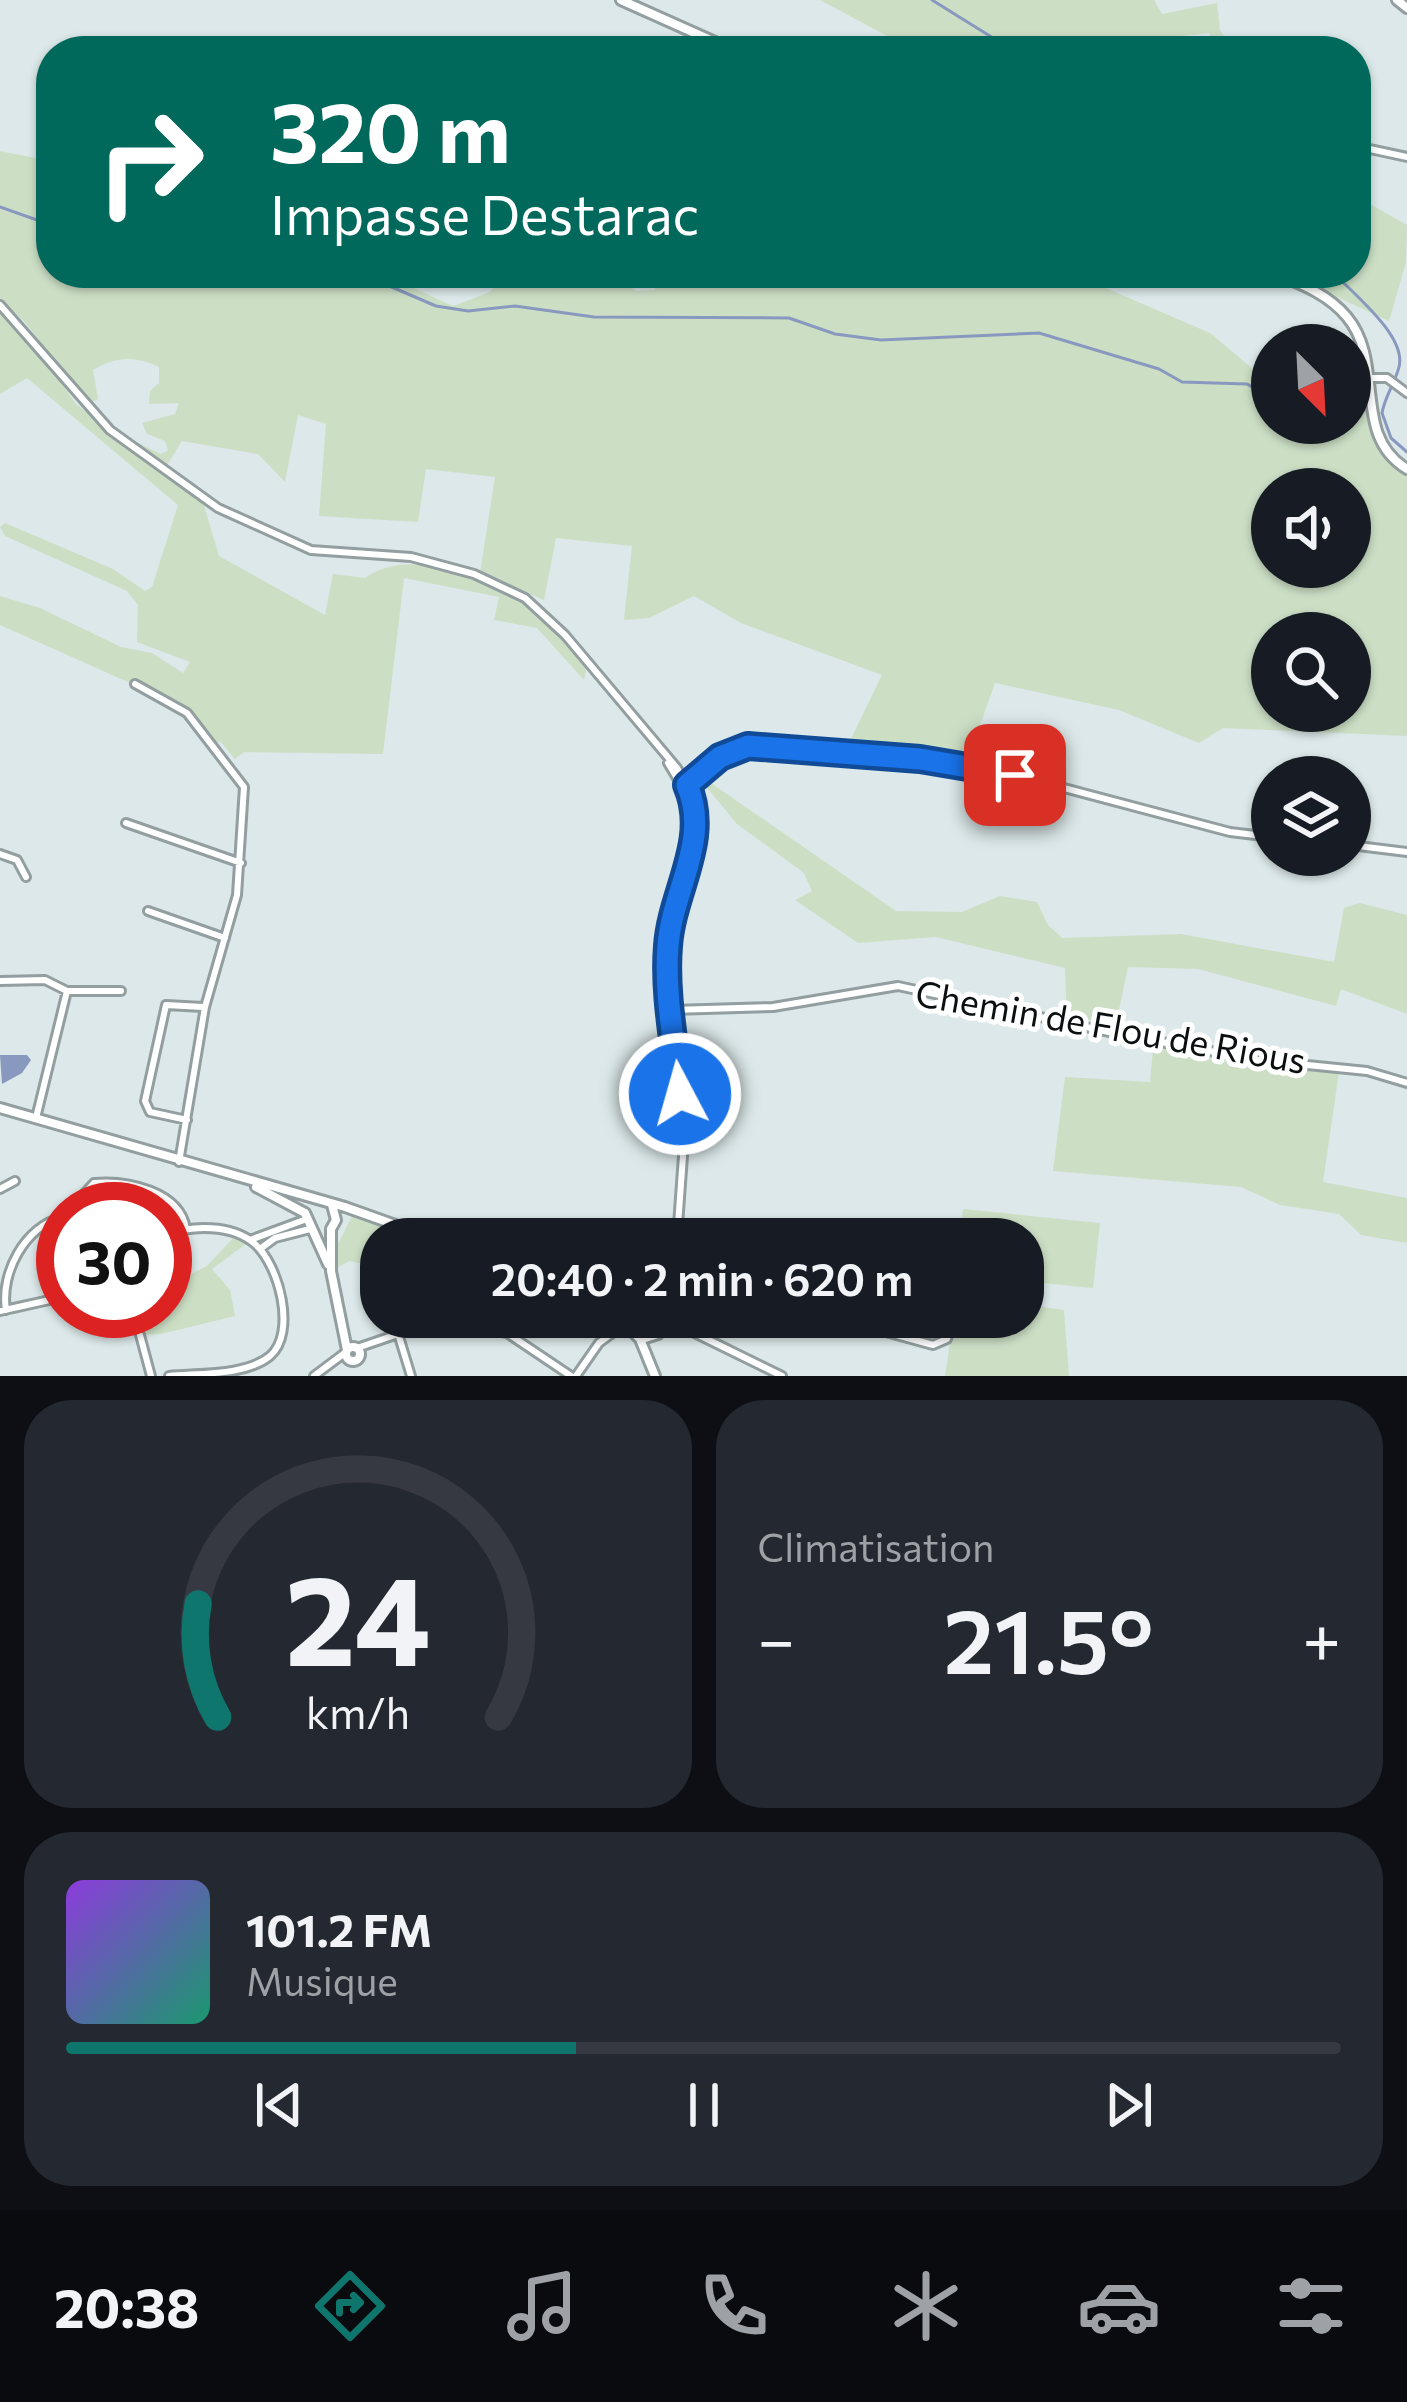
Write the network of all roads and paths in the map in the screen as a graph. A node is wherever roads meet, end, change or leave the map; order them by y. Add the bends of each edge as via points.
1 (621, 0) edge
2 (1397, 0) edge
3 (1407, 8) edge
4 (701, 36) edge
5 (1371, 149) edge
6 (1407, 157) edge
7 (1307, 288) edge
8 (0, 305) edge
9 (1352, 324) edge
10 (1371, 378) joint
11 (1407, 393) edge
12 (1407, 470) edge
13 (135, 684) dead end
14 (683, 782) junction
15 (126, 823) dead end
16 (1251, 834) edge
17 (1371, 848) edge
18 (1407, 852) edge
19 (0, 854) edge
20 (241, 862) junction
21 (26, 877) dead end
22 (148, 911) dead end
23 (225, 938) junction
24 (0, 981) edge
25 (122, 991) dead end
26 (67, 992) junction
27 (205, 1007) junction
28 (672, 1010) junction
29 (1407, 1083) edge
30 (1, 1108) edge
31 (35, 1118) junction
32 (188, 1120) junction
33 (178, 1162) junction
34 (238, 1179) junction
35 (15, 1181) dead end
36 (0, 1189) edge
37 (314, 1202) junction
38 (332, 1205) junction
39 (354, 1211) junction
40 (374, 1218) edge
41 (678, 1218) edge
42 (308, 1223) junction
43 (333, 1224) junction
44 (192, 1229) edge
45 (36, 1234) edge
46 (250, 1240) junction
47 (260, 1250) junction
48 (331, 1271) junction
49 (36, 1303) edge
50 (3, 1310) edge
51 (141, 1338) edge
52 (385, 1338) edge
53 (399, 1338) edge
54 (509, 1338) edge
55 (607, 1338) edge
56 (637, 1338) edge
57 (656, 1338) edge
58 (701, 1338) edge
59 (908, 1338) edge
60 (947, 1338) edge
61 (355, 1353) junction
62 (653, 1371) edge
63 (151, 1376) edge
64 (169, 1376) edge
65 (314, 1376) edge
66 (411, 1376) edge
67 (573, 1376) edge
68 (782, 1376) edge

1 - 4 street
2 - 3 street
5 - 6 street
7 - 9 street
8 - 14 street via 110,430 218,508 311,550 411,557 525,598 575,647
10 - 11 street
10 - 12 street via 1376,434
13 - 20 street via 187,713 240,781
14 - 16 street via 748,746 942,761
14 - 28 street via 698,832 667,951
15 - 20 street
17 - 18 street
19 - 21 street via 17,860
20 - 23 street
22 - 23 street
23 - 27 street
24 - 26 street via 45,980
25 - 26 street
26 - 31 street
27 - 32 street
27 - 32 street via 166,1005 145,1101 150,1112
28 - 29 street, Chemin de Flou de Rious via 773,1007 892,986
28 - 41 street via 684,1142
30 - 31 street
31 - 33 street
32 - 33 street
33 - 34 street
34 - 37 street
34 - 42 street
35 - 36 street
37 - 38 street
37 - 42 street
38 - 39 street
38 - 43 street
39 - 40 street
39 - 43 street
42 - 43 street
42 - 46 street
42 - 47 street
42 - 48 street
43 - 48 street
44 - 46 street
45 - 50 street via 6,1271
46 - 47 street
47 - 64 street via 284,1318 277,1348 250,1365
48 - 61 street
49 - 50 street
51 - 63 street
52 - 61 street
53 - 66 street
54 - 67 street
55 - 67 street
56 - 62 street
57 - 62 street
58 - 68 street
59 - 60 street via 933,1345
61 - 65 street

